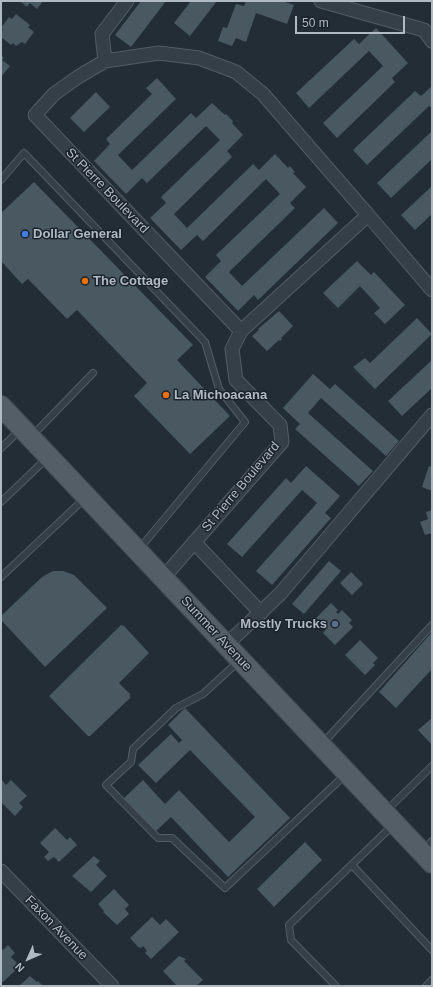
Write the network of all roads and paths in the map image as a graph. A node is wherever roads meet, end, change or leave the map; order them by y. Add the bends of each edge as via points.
1 (127, 1) edge
2 (321, 1) edge
3 (432, 41) edge
4 (105, 61) junction
5 (1, 180) edge
6 (368, 216) junction
7 (432, 290) edge
8 (241, 331) junction
9 (93, 373) dead end
10 (1, 406) edge
11 (432, 415) edge
12 (27, 433) junction
13 (1, 448) edge
14 (49, 457) junction
15 (86, 497) junction
16 (1, 502) edge
17 (194, 542) junction
18 (138, 551) junction
19 (1, 577) edge
20 (163, 578) junction
21 (261, 613) junction
22 (432, 625) edge
23 (226, 645) junction
24 (240, 660) junction
25 (321, 745) junction
26 (432, 766) edge
27 (347, 773) junction
28 (389, 818) junction
29 (429, 852) edge
30 (352, 865) junction
31 (1, 871) edge
32 (432, 950) edge
33 (432, 980) edge
34 (112, 986) edge
35 (336, 986) edge
36 (426, 986) edge

1 - 4 street via 102,34
2 - 3 street via 424,30
4 - 6 street, St Pierre Boulevard via 160,53 199,58 236,72 263,94
4 - 8 street, St Pierre Boulevard via 54,94 35,115
5 - 18 lane via 24,153 205,342 219,389 245,422
6 - 7 street, St Pierre Boulevard
6 - 8 street, St Pierre Boulevard
8 - 17 street, St Pierre Boulevard via 232,349 236,380 280,425 282,442
9 - 12 lane
10 - 12 main road, Summer Avenue
11 - 21 street via 282,592
12 - 13 lane
12 - 14 main road, Summer Avenue
14 - 15 main road, Summer Avenue
14 - 16 lane
15 - 18 main road, Summer Avenue
15 - 19 lane
17 - 20 street, St Pierre Boulevard
17 - 21 street
18 - 20 main road, Summer Avenue
20 - 23 main road, Summer Avenue
21 - 23 street
22 - 25 lane
23 - 24 main road, Summer Avenue
24 - 25 main road, Summer Avenue
24 - 27 lane via 203,694 176,708 133,749 132,762 106,785 158,838 172,838 225,888
25 - 27 main road, Summer Avenue
26 - 28 lane
27 - 28 main road, Summer Avenue
28 - 29 main road, Summer Avenue
28 - 30 lane
30 - 32 lane
30 - 35 lane via 289,925 291,940
31 - 34 street, Faxon Avenue
33 - 36 lane

